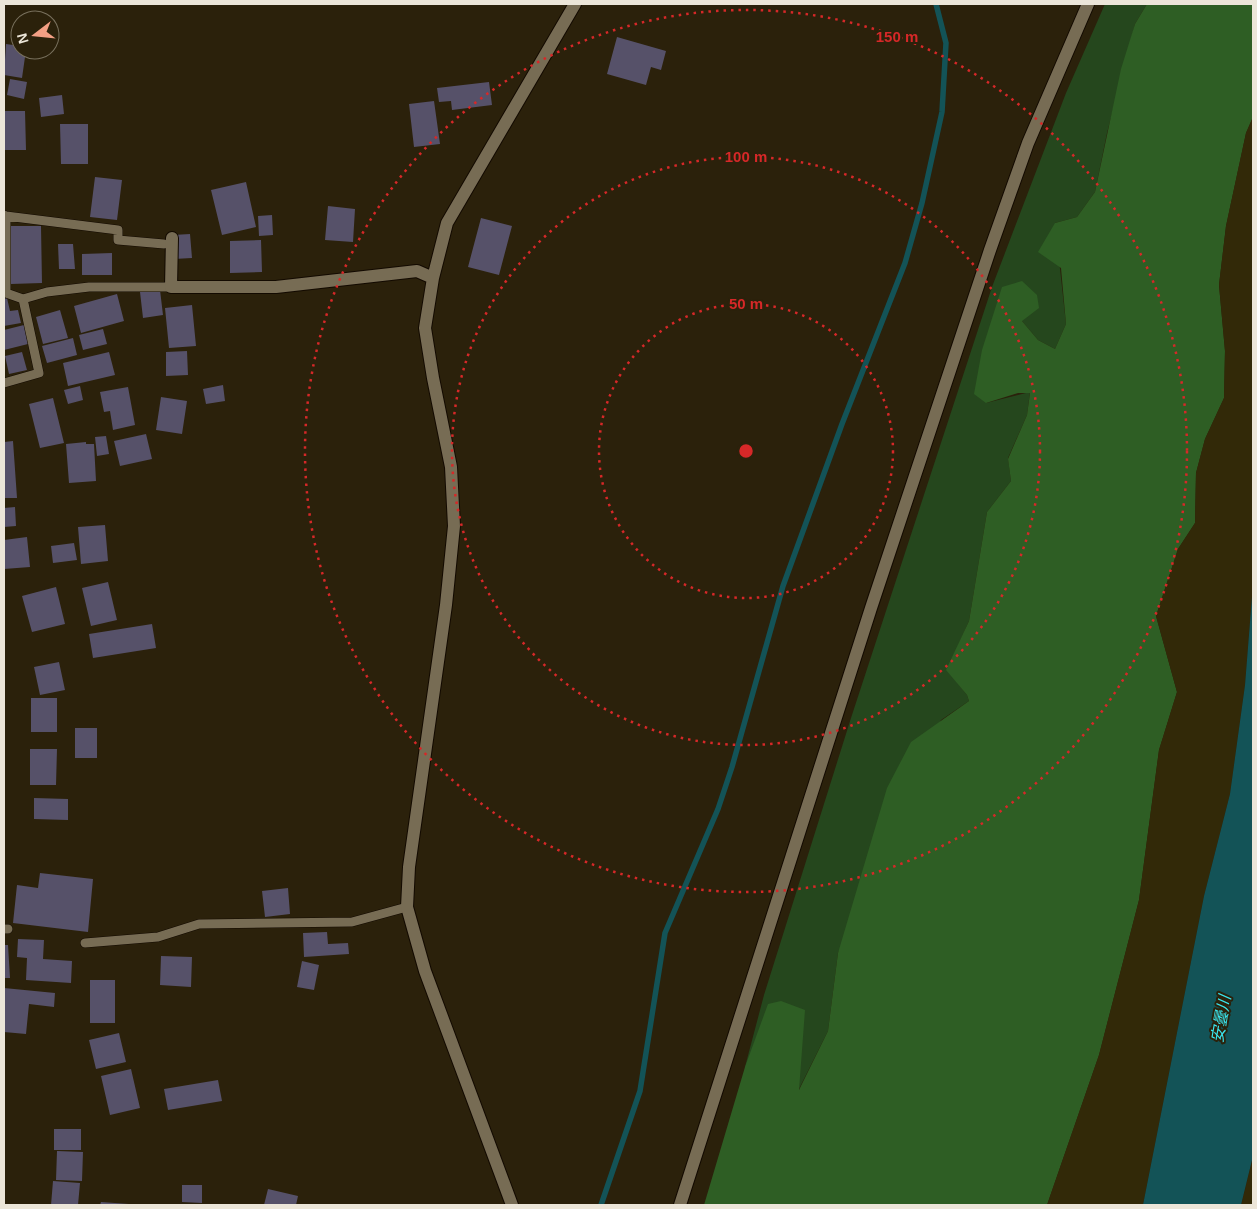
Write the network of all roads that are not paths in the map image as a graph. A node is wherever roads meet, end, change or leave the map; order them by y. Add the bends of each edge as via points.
1 (575, 4) edge
2 (1088, 4) edge
3 (5, 216) edge
4 (168, 241) joint
5 (433, 278) junction
6 (171, 287) junction
7 (23, 298) junction
8 (4, 383) edge
9 (407, 907) junction
10 (85, 942) dead end
11 (512, 1205) edge
12 (680, 1205) edge

1 - 5 street via 447,223
2 - 12 street via 1028,143 990,250 871,608
3 - 4 lane via 118,230 118,240
3 - 7 lane via 6,293
4 - 6 street
5 - 6 street via 417,271 276,287
5 - 9 street via 426,328 451,467 454,526
6 - 7 lane via 89,287
7 - 8 lane via 39,373
9 - 10 lane via 352,922 199,924 158,937
9 - 11 street via 425,971

